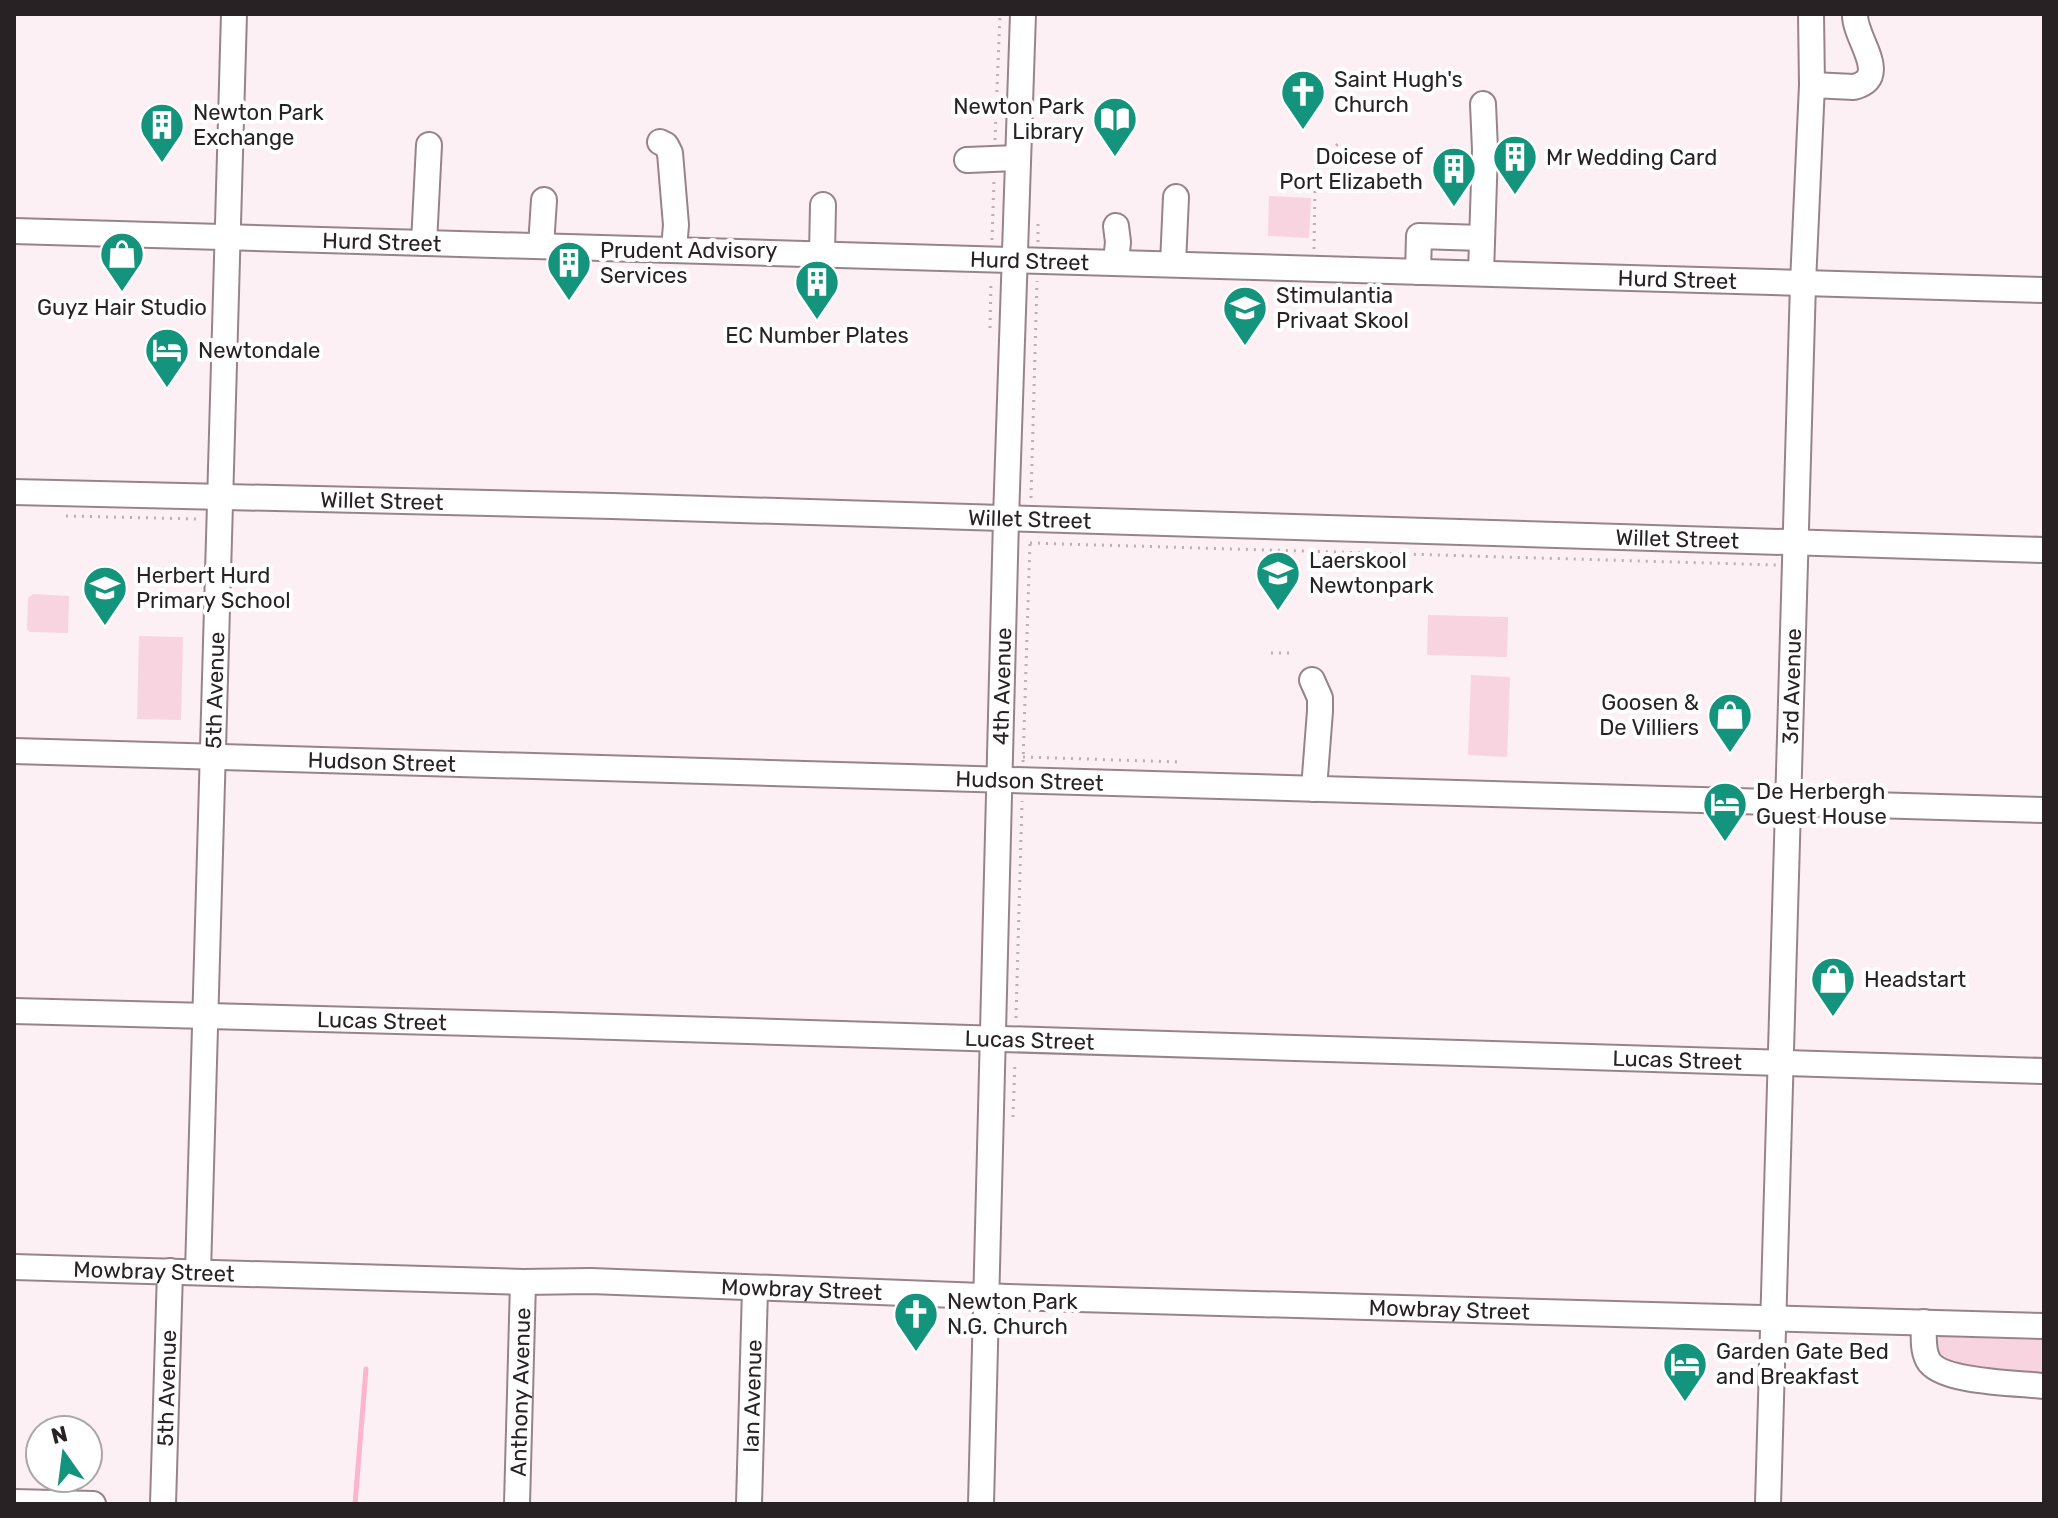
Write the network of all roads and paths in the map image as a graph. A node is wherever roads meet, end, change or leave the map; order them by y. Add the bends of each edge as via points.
1 (234, 14) edge
2 (1023, 14) edge
3 (1811, 14) edge
4 (1855, 14) edge
5 (1812, 85) junction
6 (1483, 104) dead end
7 (660, 142) dead end
8 (1340, 142) dead end
9 (429, 151) dead end
10 (1017, 158) junction
11 (967, 160) dead end
12 (1176, 197) dead end
13 (544, 200) dead end
14 (823, 205) dead end
15 (1039, 216) dead end
16 (1116, 226) dead end
17 (14, 231) edge
18 (229, 237) junction
19 (1482, 238) junction
20 (424, 243) junction
21 (1314, 244) dead end
22 (541, 246) junction
23 (674, 249) junction
24 (822, 254) junction
25 (1026, 260) junction
26 (1116, 262) junction
27 (1173, 264) junction
28 (1418, 272) junction
29 (1481, 273) junction
30 (1803, 283) junction
31 (2044, 290) edge
32 (14, 492) edge
33 (221, 497) junction
34 (61, 516) dead end
35 (202, 519) dead end
36 (1022, 528) junction
37 (1797, 543) junction
38 (2044, 550) edge
39 (1776, 564) dead end
40 (1271, 653) dead end
41 (1292, 653) dead end
42 (1312, 680) dead end
43 (14, 751) edge
44 (213, 757) junction
45 (1011, 780) junction
46 (1314, 789) junction
47 (1788, 802) junction
48 (2044, 810) edge
49 (14, 1011) edge
50 (206, 1017) junction
51 (1004, 1039) junction
52 (1781, 1064) junction
53 (2044, 1071) edge
54 (1013, 1131) dead end
55 (14, 1267) edge
56 (170, 1271) junction
57 (198, 1272) junction
58 (523, 1282) junction
59 (755, 1289) junction
60 (987, 1296) junction
61 (1774, 1320) junction
62 (1924, 1322) junction
63 (2044, 1326) edge
64 (2044, 1386) edge
65 (14, 1502) edge
66 (93, 1504) edge
67 (163, 1504) edge
68 (517, 1504) edge
69 (749, 1504) edge
70 (981, 1504) edge
71 (1768, 1504) edge

1 - 18 street, 5th Avenue
2 - 10 street, 4th Avenue
3 - 5 street, 3rd Avenue
4 - 5 street via 1855,29 1872,67 1869,77 1854,87
5 - 30 street, 3rd Avenue
6 - 19 street
7 - 23 street via 672,165
8 - 21 path via 1328,153 1328,188 1315,188
9 - 20 street
10 - 11 street
10 - 25 street, 4th Avenue
12 - 27 street
13 - 22 street
14 - 24 street
15 - 25 path
16 - 26 street
17 - 18 street, Hurd Street
18 - 20 street, Hurd Street
18 - 33 street, 5th Avenue
19 - 28 street via 1419,236
19 - 29 street
20 - 22 street, Hurd Street
22 - 23 street, Hurd Street
23 - 24 street, Hurd Street
24 - 25 street, Hurd Street
25 - 26 street, Hurd Street
25 - 36 street, 4th Avenue
25 - 36 path
26 - 27 street, Hurd Street
27 - 28 street, Hurd Street
28 - 29 street, Hurd Street
29 - 30 street, Hurd Street
30 - 31 street, Hurd Street
30 - 37 street, 3rd Avenue
32 - 33 street, Willet Street
33 - 36 street, Willet Street
33 - 44 street, 5th Avenue
34 - 35 path
36 - 37 street, Willet Street
36 - 39 path
36 - 45 street, 4th Avenue
36 - 45 path
37 - 38 street, Willet Street
37 - 47 street, 3rd Avenue
40 - 41 path
42 - 46 street via 1320,698
43 - 44 street, Hudson Street
44 - 45 street, Hudson Street
44 - 50 street, 5th Avenue
45 - 46 street, Hudson Street
45 - 51 street, 4th Avenue
45 - 51 path
46 - 47 street, Hudson Street
47 - 48 street, Hudson Street
47 - 52 street, 3rd Avenue
49 - 50 street, Lucas Street
50 - 51 street, Lucas Street
50 - 57 street, 5th Avenue
51 - 52 street, Lucas Street
51 - 54 path
51 - 60 street, 4th Avenue
52 - 53 street, Lucas Street
52 - 61 street, 3rd Avenue
55 - 56 street, Mowbray Street
56 - 57 street, Mowbray Street
56 - 67 street, 5th Avenue
57 - 58 street, Mowbray Street
58 - 59 street, Mowbray Street
58 - 68 street, Anthony Avenue
59 - 60 street, Mowbray Street
59 - 69 street, Ian Avenue
60 - 61 street, Mowbray Street
60 - 70 street, 4th Avenue
61 - 62 street, Mowbray Street
61 - 71 street, 3rd Avenue
62 - 63 street, Mowbray Street
62 - 64 street via 1927,1358 1939,1371
65 - 66 street

